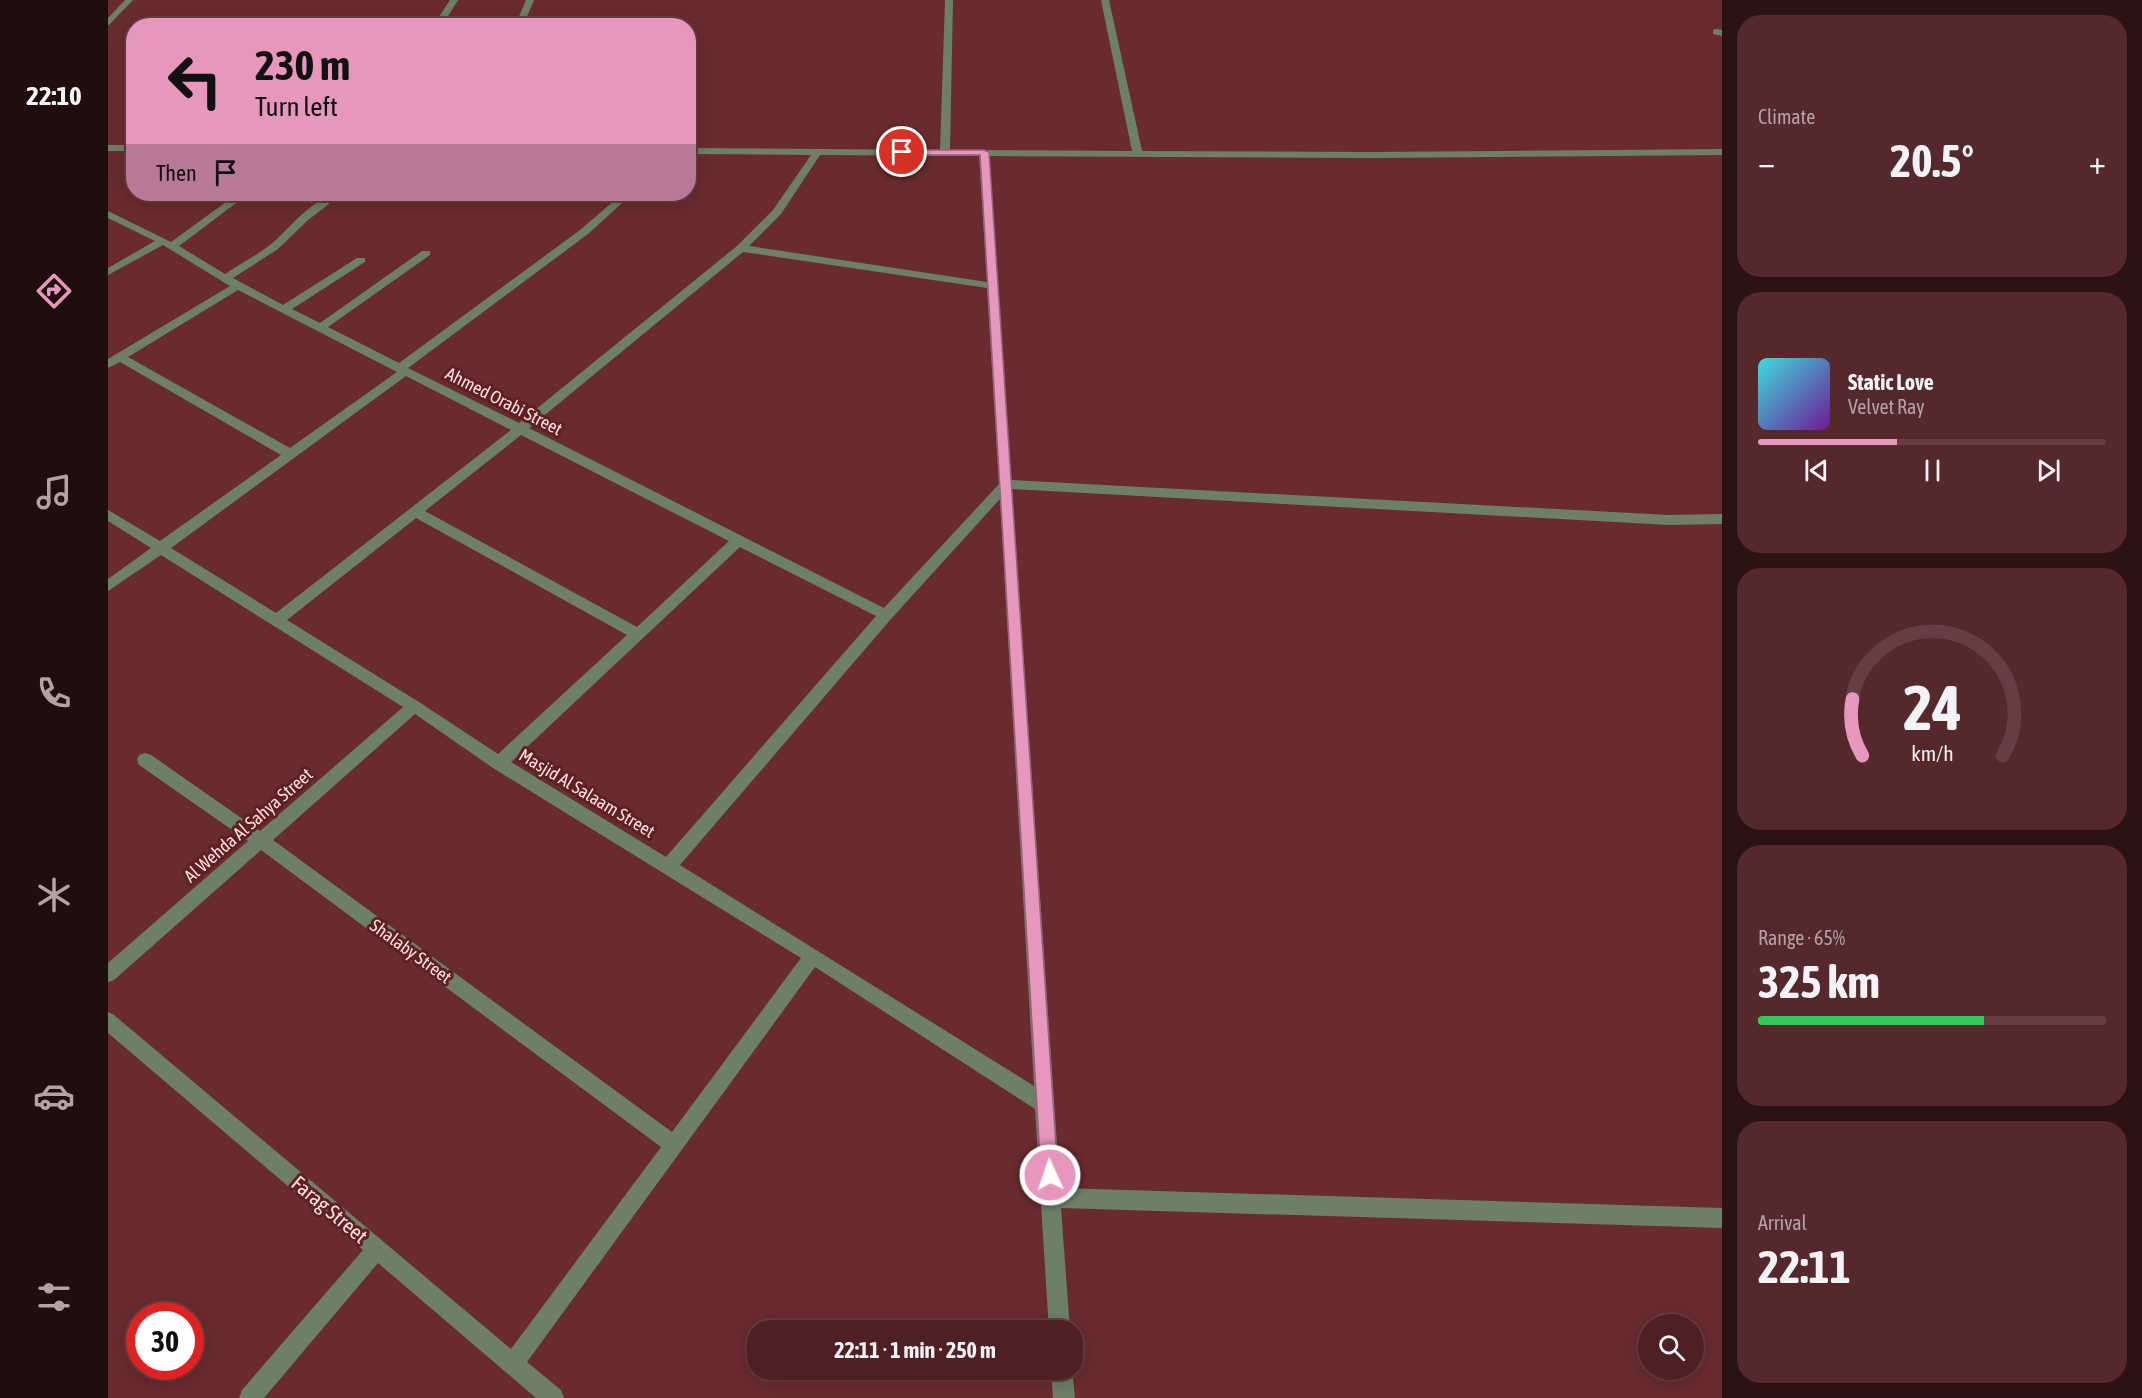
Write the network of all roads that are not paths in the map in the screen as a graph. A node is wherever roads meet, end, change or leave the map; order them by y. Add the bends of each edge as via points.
1 (129, 0) edge
2 (454, 0) edge
3 (531, 0) edge
4 (949, 0) edge
5 (1105, 0) edge
6 (442, 18) edge
7 (523, 18) edge
8 (108, 23) edge
9 (108, 148) edge
10 (126, 148) edge
11 (696, 151) edge
12 (818, 151) junction
13 (945, 152) junction
14 (984, 152) junction
15 (1722, 152) edge
16 (1138, 154) junction
17 (232, 201) edge
18 (326, 201) edge
19 (619, 201) edge
20 (108, 214) edge
21 (168, 244) junction
22 (741, 248) junction
23 (426, 253) dead end
24 (361, 260) dead end
25 (108, 272) edge
26 (226, 278) junction
27 (238, 286) junction
28 (993, 286) junction
29 (284, 309) junction
30 (320, 328) junction
31 (120, 357) junction
32 (108, 364) edge
33 (403, 370) junction
34 (520, 429) junction
35 (290, 454) junction
36 (1006, 484) junction
37 (415, 511) junction
38 (108, 514) edge
39 (1722, 519) edge
40 (739, 540) junction
41 (160, 547) junction
42 (108, 586) edge
43 (886, 615) junction
44 (276, 621) junction
45 (638, 634) junction
46 (414, 706) junction
47 (145, 760) dead end
48 (499, 763) junction
49 (260, 840) junction
50 (669, 866) junction
51 (813, 956) junction
52 (108, 974) edge
53 (108, 1021) edge
54 (1046, 1106) junction
55 (675, 1145) junction
56 (1051, 1198) junction
57 (1722, 1218) edge
58 (377, 1249) junction
59 (1058, 1320) edge
60 (513, 1364) junction
61 (1063, 1380) edge
62 (250, 1398) edge
63 (553, 1398) edge
64 (1064, 1398) edge

1 - 8 street
2 - 6 street
3 - 7 street
4 - 13 street
5 - 16 street
9 - 10 street
11 - 12 street
12 - 13 street
12 - 22 street via 777,212
13 - 14 street
14 - 16 street
14 - 28 street
15 - 16 street
17 - 21 street
18 - 26 street via 267,252
19 - 33 street
20 - 21 street, Ahmed Orabi Street
21 - 25 street
21 - 26 street, Ahmed Orabi Street
22 - 28 street
22 - 34 street
23 - 30 street
24 - 29 street
26 - 27 street, Ahmed Orabi Street
27 - 29 street, Ahmed Orabi Street
27 - 31 street
28 - 36 street
29 - 30 street, Ahmed Orabi Street
30 - 33 street, Ahmed Orabi Street
31 - 32 street
31 - 35 street
33 - 34 street, Ahmed Orabi Street
33 - 35 street
34 - 37 street
34 - 40 street, Ahmed Orabi Street
35 - 41 street
36 - 39 street via 1669,520
36 - 43 street
36 - 54 street
37 - 44 street
37 - 45 street
38 - 41 street, Masjid Al Salaam Street
40 - 43 street, Ahmed Orabi Street
40 - 45 street
41 - 42 street
41 - 44 street, Masjid Al Salaam Street
43 - 50 street
44 - 46 street, Masjid Al Salaam Street
45 - 48 street
46 - 48 street, Masjid Al Salaam Street
46 - 49 street, Al Wehda Al Sahya Street
47 - 49 street, Shalaby Street
48 - 50 street, Masjid Al Salaam Street
49 - 52 street, Al Wehda Al Sahya Street
49 - 55 street, Shalaby Street
50 - 51 street, Masjid Al Salaam Street
51 - 54 street, Masjid Al Salaam Street
51 - 55 street
53 - 58 street, Farag Street
54 - 56 street
55 - 60 street
56 - 57 street
56 - 59 street
58 - 60 street, Farag Street
58 - 62 street
60 - 63 street, Farag Street
61 - 64 street

